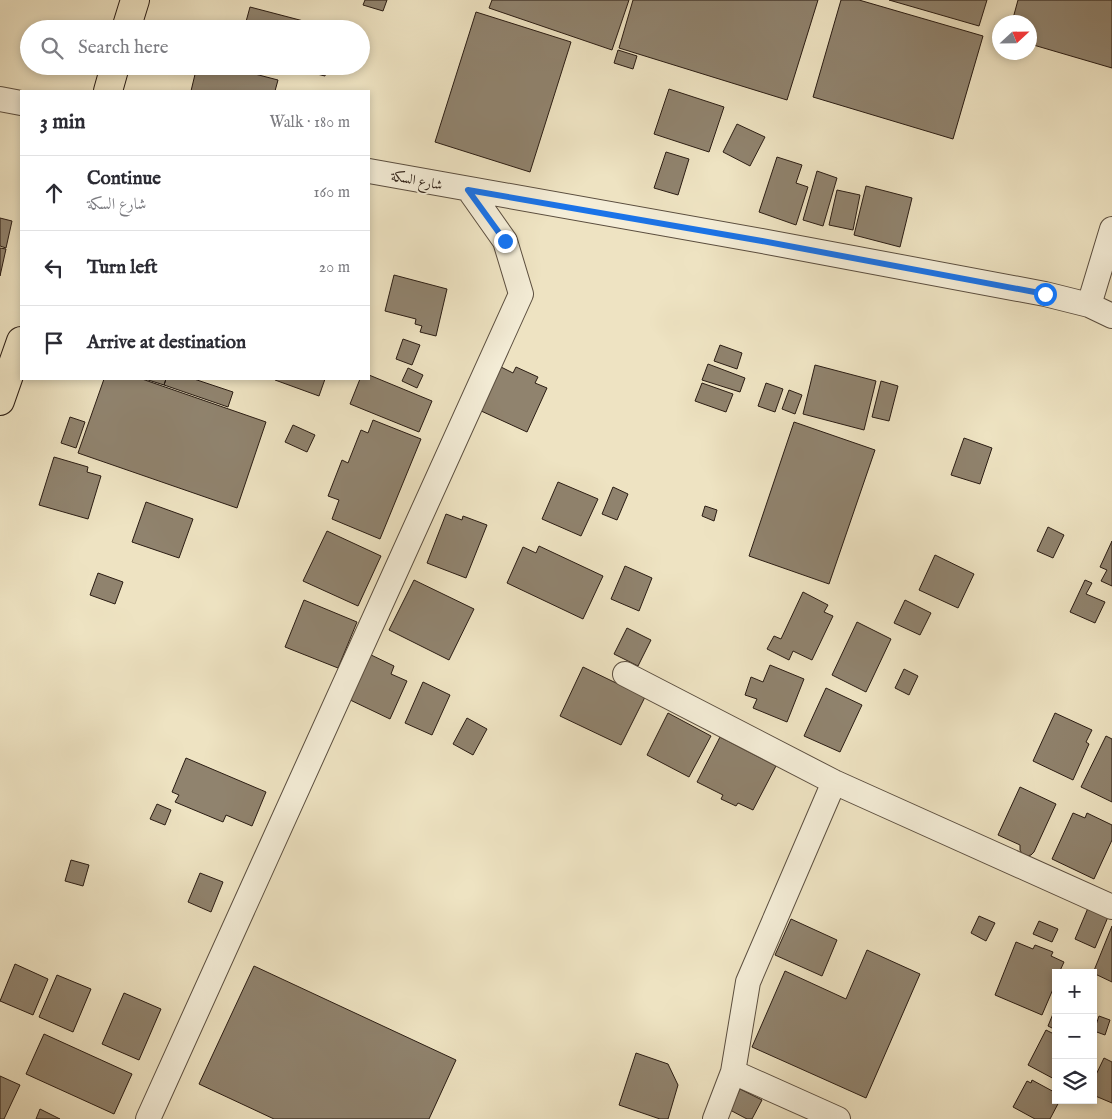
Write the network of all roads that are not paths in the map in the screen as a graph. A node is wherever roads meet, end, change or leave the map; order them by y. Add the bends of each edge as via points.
1 (135, 0) edge
2 (129, 20) edge
3 (112, 75) edge
4 (108, 90) edge
5 (0, 99) edge
6 (20, 103) edge
7 (370, 171) edge
8 (468, 190) junction
9 (1112, 229) edge
10 (1089, 305) junction
11 (1112, 316) edge
12 (20, 344) edge
13 (0, 401) edge
14 (625, 674) dead end
15 (834, 782) junction
16 (1112, 907) edge
17 (733, 1072) junction
18 (148, 1119) edge
19 (715, 1119) edge
20 (838, 1119) edge

1 - 2 main road
3 - 4 main road
5 - 6 street
7 - 8 street, شارع السكة
8 - 10 street, شارع السكة via 762,241
8 - 18 street via 505,241 521,294
9 - 10 street
10 - 11 street, شارع السكة
12 - 13 main road
14 - 15 street
15 - 16 street
15 - 17 street via 748,982
17 - 19 street
17 - 20 street

